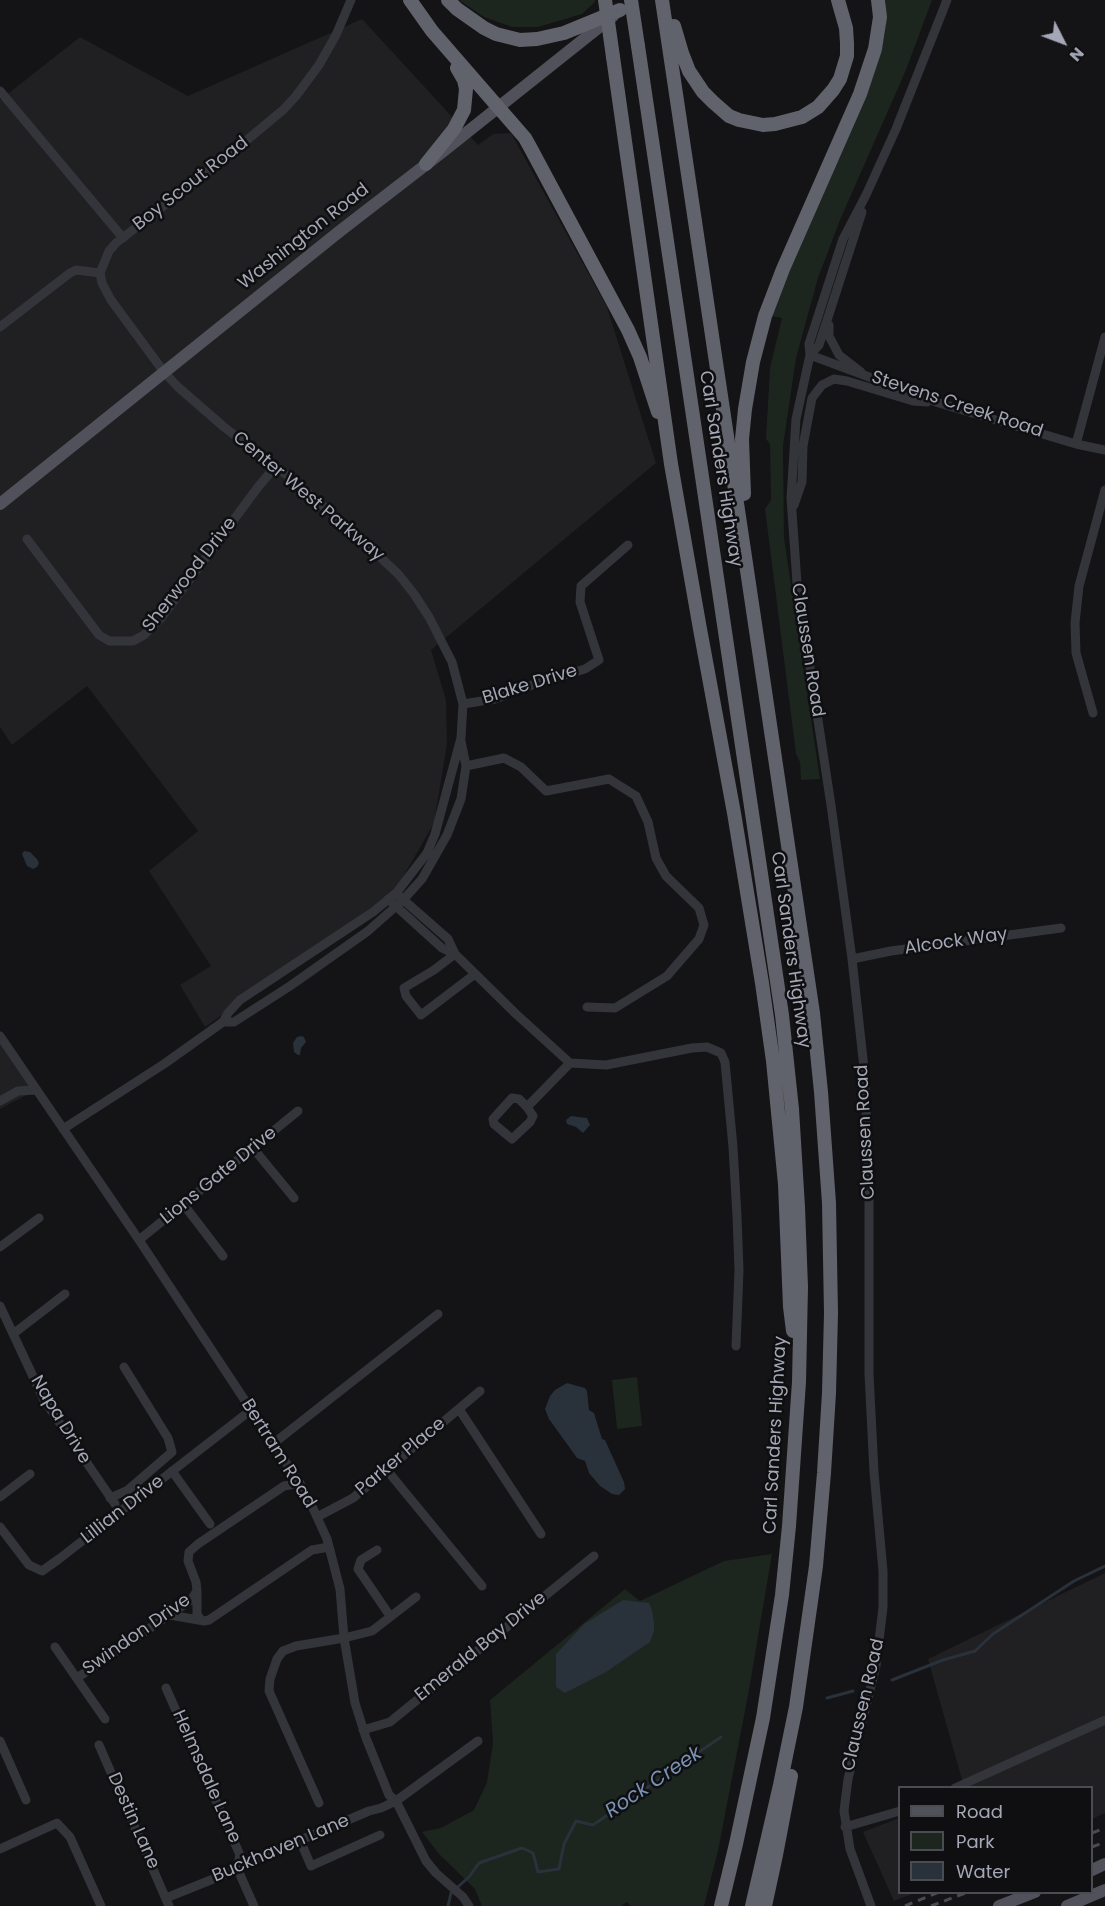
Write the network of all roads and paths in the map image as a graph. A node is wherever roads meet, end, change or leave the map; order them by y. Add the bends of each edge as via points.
1 (351, 0) edge
2 (410, 0) edge
3 (448, 0) edge
4 (605, 0) edge
5 (632, 0) edge
6 (662, 0) edge
7 (668, 0) edge
8 (838, 0) edge
9 (878, 0) edge
10 (947, 0) edge
11 (620, 10) junction
12 (669, 21) junction
13 (0, 91) edge
14 (498, 107) junction
15 (426, 164) junction
16 (866, 195) junction
17 (123, 238) junction
18 (100, 273) junction
19 (830, 314) junction
20 (0, 327) edge
21 (1105, 337) edge
22 (810, 356) junction
23 (164, 372) junction
24 (865, 375) junction
25 (939, 403) junction
26 (1076, 444) junction
27 (1105, 450) edge
28 (671, 464) junction
29 (275, 468) junction
30 (1105, 490) edge
31 (0, 504) edge
32 (792, 513) junction
33 (27, 539) dead end
34 (628, 545) dead end
35 (746, 565) junction
36 (463, 704) junction
37 (1093, 713) dead end
38 (461, 738) junction
39 (466, 766) junction
40 (395, 900) junction
41 (1061, 928) dead end
42 (455, 954) junction
43 (852, 959) junction
44 (475, 974) junction
45 (587, 1007) dead end
46 (223, 1023) junction
47 (0, 1036) edge
48 (570, 1063) junction
49 (36, 1090) junction
50 (0, 1101) edge
51 (527, 1107) junction
52 (298, 1111) dead end
53 (63, 1129) junction
54 (254, 1148) junction
55 (294, 1198) dead end
56 (184, 1205) junction
57 (39, 1218) dead end
58 (139, 1240) junction
59 (0, 1247) edge
60 (223, 1256) dead end
61 (65, 1294) dead end
62 (0, 1306) edge
63 (438, 1314) dead end
64 (13, 1334) junction
65 (736, 1346) dead end
66 (124, 1367) dead end
67 (799, 1382) junction
68 (480, 1391) dead end
69 (459, 1409) junction
70 (251, 1410) junction
71 (274, 1443) junction
72 (386, 1469) junction
73 (172, 1472) junction
74 (30, 1474) dead end
75 (300, 1483) junction
76 (0, 1497) edge
77 (317, 1517) junction
78 (210, 1524) dead end
79 (0, 1527) edge
80 (541, 1534) dead end
81 (329, 1547) junction
82 (377, 1550) dead end
83 (594, 1556) dead end
84 (482, 1586) dead end
85 (197, 1592) junction
86 (416, 1597) dead end
87 (170, 1615) junction
88 (390, 1616) junction
89 (200, 1619) junction
90 (344, 1638) junction
91 (55, 1647) dead end
92 (77, 1678) junction
93 (166, 1688) dead end
94 (796, 1707) junction
95 (105, 1719) dead end
96 (1105, 1720) edge
97 (363, 1730) junction
98 (0, 1741) edge
99 (478, 1741) dead end
100 (99, 1745) dead end
101 (959, 1786) edge
102 (26, 1800) dead end
103 (396, 1801) junction
104 (319, 1803) dead end
105 (898, 1813) edge
106 (845, 1827) junction
107 (380, 1835) dead end
108 (300, 1840) junction
109 (0, 1849) edge
110 (237, 1868) junction
111 (1105, 1890) edge
112 (1032, 1894) edge
113 (1105, 1898) edge
114 (168, 1902) edge
115 (101, 1906) edge
116 (254, 1906) edge
117 (469, 1906) edge
118 (721, 1906) edge
119 (752, 1906) edge
120 (765, 1906) edge
121 (871, 1906) edge
122 (999, 1906) edge
123 (1067, 1906) edge

1 - 17 street, Boy Scout Road via 319,65 283,110
2 - 14 highway
2 - 15 highway via 429,35 460,72 466,89 461,118
3 - 11 highway via 484,28 520,40 564,33
4 - 28 highway, bridge
5 - 11 main road, Washington Road
5 - 67 highway, Carl Sanders Highway, bridge via 782,1015 798,1207
6 - 12 highway, Carl Sanders Highway
7 - 12 highway
8 - 12 highway via 848,43 840,79 818,107 802,117 776,124 739,120 712,102 689,71
9 - 35 highway via 875,49 860,94 783,269 753,362 742,439
10 - 16 street
11 - 14 main road, Washington Road
12 - 35 highway, Carl Sanders Highway
13 - 17 street
14 - 15 main road, Washington Road
14 - 28 highway via 525,138 628,330 658,412
15 - 23 main road, Washington Road
16 - 19 street, Claussen Road
16 - 22 street, Claussen Road via 840,250 809,344
17 - 18 street, Boy Scout Road via 109,251
18 - 20 street via 70,273
18 - 23 street via 111,300
19 - 22 street, Claussen Road via 819,345
19 - 24 street via 829,336 839,355
21 - 26 street
22 - 24 street, Stevens Creek Road
22 - 32 street, Claussen Road via 796,419
23 - 29 street, Center West Parkway
23 - 31 main road, Washington Road
24 - 25 street, Stevens Creek Road
25 - 26 street, Stevens Creek Road
25 - 32 street via 913,401 834,379 822,385 812,398 801,482
26 - 27 street, Stevens Creek Road
28 - 67 highway via 773,1061
29 - 33 street, Sherwood Drive via 161,618 133,641 109,641 99,635
29 - 36 street, Center West Parkway via 358,536 406,585 429,617 452,662
30 - 37 street via 1079,586 1075,623 1076,653
32 - 43 street, Claussen Road via 797,583
34 - 36 street, Blake Drive via 581,586 580,602 599,660 585,669 495,699
35 - 94 highway, Carl Sanders Highway via 813,1013 829,1203 831,1313 825,1462 816,1566
36 - 38 street, Center West Parkway
38 - 39 street, Center West Parkway
38 - 40 street, Center West Parkway via 435,834 427,853
39 - 40 street, Center West Parkway via 447,835 422,879
39 - 45 street via 504,758 521,767 546,791 609,779 636,796 648,822 656,858 666,876 699,908 704,925 699,939 667,976 615,1008
40 - 42 street via 442,948
40 - 46 street, Center West Parkway via 240,1000
40 - 46 street, Center West Parkway via 368,931 234,1022
41 - 43 street, Alcock Way
42 - 44 street
42 - 44 street via 404,988 421,1015
43 - 106 street, Claussen Road via 866,1102 869,1374 883,1607 867,1707 848,1779
44 - 48 street
46 - 53 street, Center West Parkway
47 - 49 street, Bertram Road
48 - 51 street
48 - 65 street via 606,1065 707,1047 721,1053 725,1062 737,1216
49 - 50 street via 18,1091
49 - 53 street, Bertram Road
51 - 51 street via 533,1116 512,1139 494,1124 493,1119 512,1098
52 - 54 street, Lions Gate Drive
53 - 58 street, Bertram Road
54 - 55 street
54 - 56 street, Lions Gate Drive
56 - 58 street, Lions Gate Drive
56 - 60 street
57 - 59 street
58 - 70 street, Bertram Road
61 - 64 street
62 - 64 street, Napa Drive
63 - 71 street
64 - 66 street, Napa Drive via 44,1400 112,1501 172,1452 168,1438
67 - 118 highway, Carl Sanders Highway via 789,1527 773,1655 754,1764
68 - 69 street, Parker Place
69 - 72 street, Parker Place
69 - 80 street
70 - 71 street, Bertram Road
70 - 73 street, Lillian Drive
71 - 75 street, Bertram Road
72 - 77 street, Parker Place via 352,1497
72 - 84 street
73 - 78 street
73 - 79 street, Lillian Drive via 42,1571 29,1565
74 - 76 street
75 - 77 street, Bertram Road
75 - 85 street via 284,1485 189,1552
77 - 81 street, Bertram Road
81 - 89 street via 312,1550 209,1620
81 - 90 street, Bertram Road via 340,1589
82 - 88 street via 361,1560 358,1569
83 - 97 street, Emerald Bay Drive via 390,1722
85 - 87 street, Swindon Drive
85 - 89 street via 196,1614
86 - 88 street
87 - 89 street
87 - 92 street, Swindon Drive
88 - 90 street via 372,1631
90 - 97 street, Bertram Road
90 - 104 street via 283,1651 270,1679 269,1691
91 - 92 street
92 - 95 street
93 - 110 street, Helmsdale Lane via 240,1855
94 - 119 highway, Carl Sanders Highway
94 - 120 highway via 790,1782
96 - 101 street
97 - 103 street, Bertram Road via 389,1795
98 - 102 street
99 - 103 street, Buckhaven Lane
100 - 114 street, Destin Lane
103 - 108 street, Buckhaven Lane
103 - 117 street, Bertram Road via 426,1861
105 - 106 street
106 - 121 street, Claussen Road
107 - 108 street via 311,1866
108 - 110 street, Buckhaven Lane
109 - 115 street via 57,1823 70,1837
110 - 114 street, Buckhaven Lane
110 - 116 street, Helmsdale Lane
111 - 123 main road
112 - 122 main road
113 - 123 main road via 1088,1905

